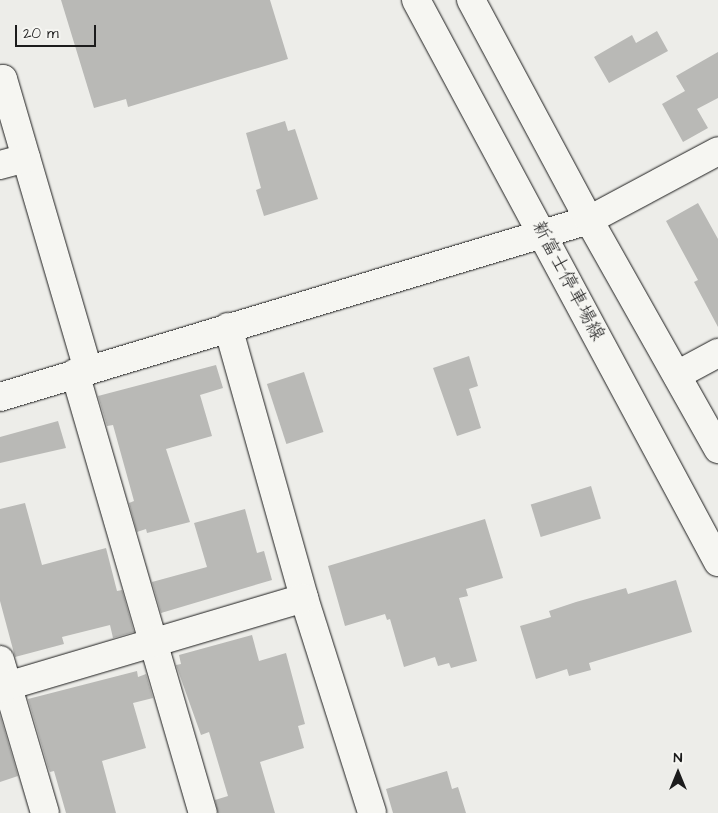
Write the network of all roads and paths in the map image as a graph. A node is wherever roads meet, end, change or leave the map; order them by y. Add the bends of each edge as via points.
1 (416, 0) edge
2 (471, 0) edge
3 (0, 80) edge
4 (718, 151) edge
5 (26, 158) junction
6 (0, 165) edge
7 (589, 220) junction
8 (543, 234) junction
9 (228, 327) junction
10 (718, 353) edge
11 (82, 371) junction
12 (678, 375) junction
13 (0, 397) edge
14 (718, 449) edge
15 (718, 562) edge
16 (304, 598) junction
17 (152, 643) junction
18 (2, 678) edge
19 (45, 813) edge
20 (203, 813) edge
21 (372, 813) edge

1 - 8 street, 新富士停車場線
2 - 7 street
3 - 5 street via 3,79
4 - 7 street
5 - 6 street
5 - 11 street
7 - 8 street
7 - 12 street
8 - 9 street
8 - 15 street, 新富士停車場線
9 - 11 street
9 - 16 street
10 - 12 street
11 - 13 street
11 - 17 street
12 - 14 street
16 - 17 street
16 - 21 street
17 - 18 street
17 - 20 street
18 - 19 street

